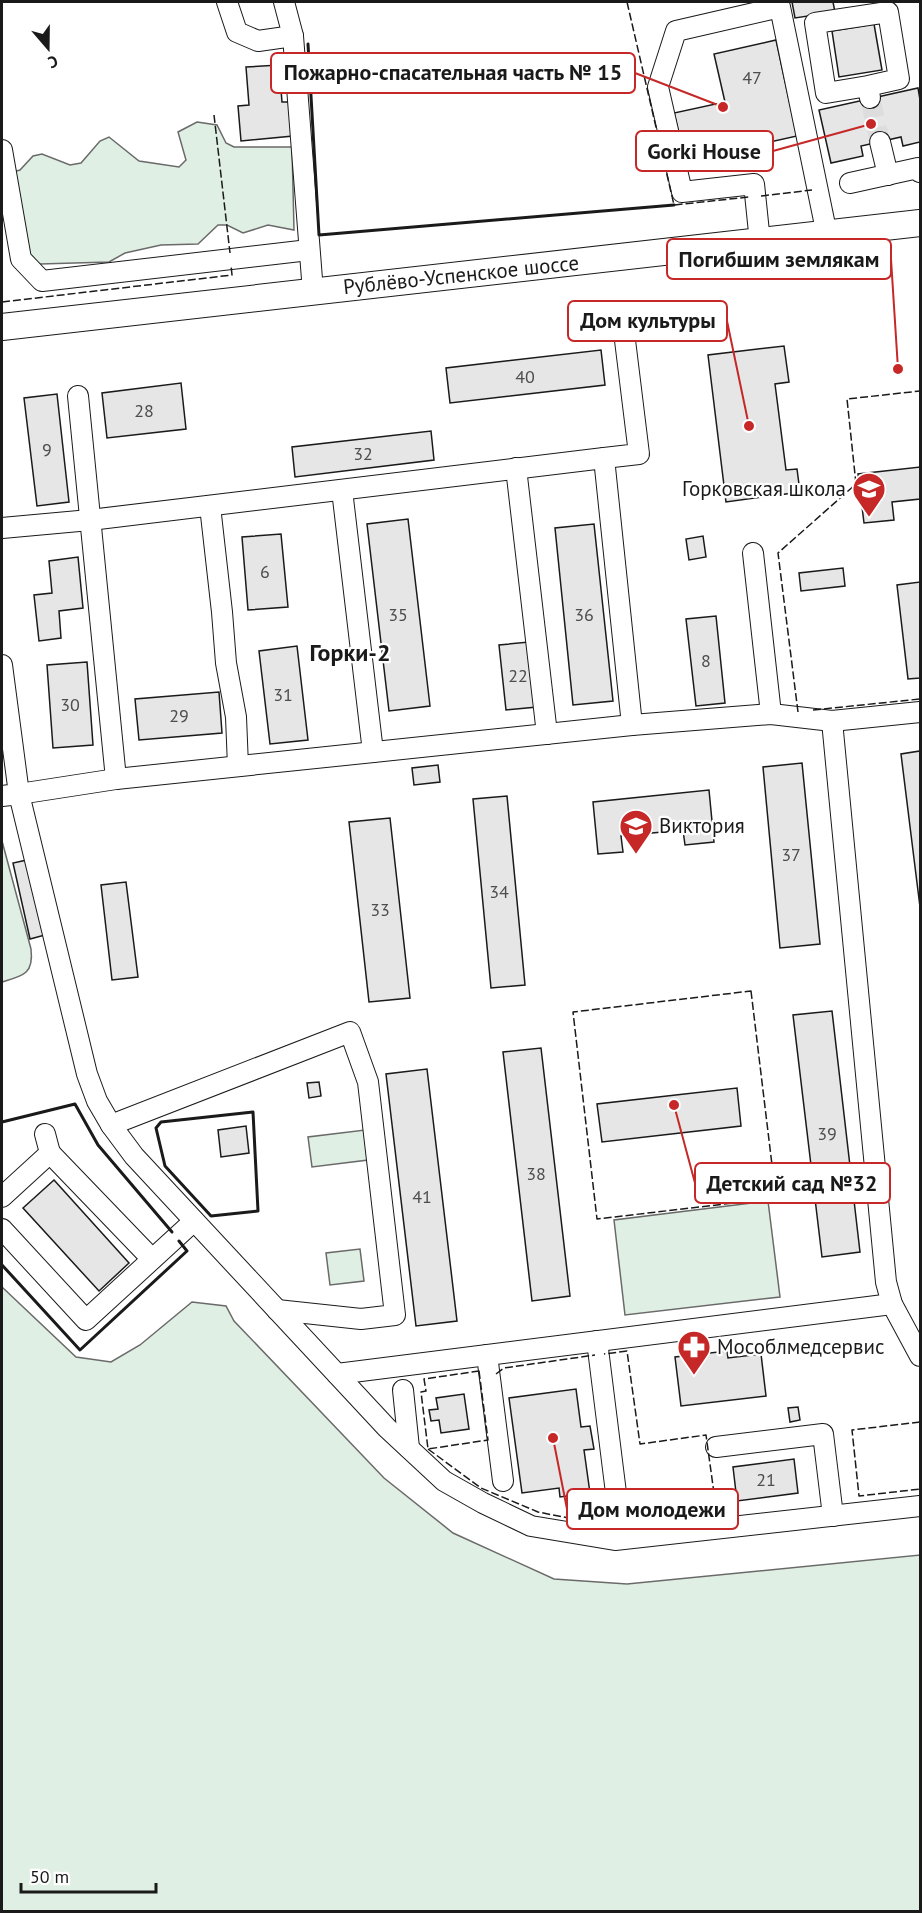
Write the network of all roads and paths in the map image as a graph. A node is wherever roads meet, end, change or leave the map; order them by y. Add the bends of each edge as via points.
1 (227, 2) edge
2 (284, 2) edge
3 (293, 36) junction
4 (869, 92) joint
5 (880, 142) tunnel mouth
6 (2, 150) edge
7 (921, 172) edge
8 (888, 175) junction
9 (850, 183) dead end
10 (921, 223) edge
11 (827, 235) junction
12 (760, 242) junction
13 (309, 250) junction
14 (313, 292) junction
15 (623, 324) dead end
16 (2, 327) edge
17 (78, 396) dead end
18 (604, 458) junction
19 (516, 468) junction
20 (342, 489) junction
21 (210, 506) junction
22 (90, 520) junction
23 (2, 528) edge
24 (753, 553) dead end
25 (2, 668) edge
26 (921, 712) edge
27 (771, 714) junction
28 (832, 721) junction
29 (632, 725) junction
30 (547, 734) junction
31 (373, 752) junction
32 (238, 766) junction
33 (117, 779) junction
34 (10, 795) edge
35 (111, 1125) junction
36 (2, 1197) edge
37 (194, 1221) junction
38 (2, 1229) edge
39 (153, 1258) junction
40 (892, 1304) junction
41 (277, 1310) junction
42 (597, 1341) junction
43 (487, 1355) junction
44 (921, 1356) edge
45 (337, 1374) junction
46 (403, 1390) dead end
47 (716, 1447) dead end
48 (409, 1448) junction
49 (503, 1481) dead end
50 (617, 1501) dead end
51 (921, 1506) edge
52 (833, 1516) junction

1 - 3 street via 237,32 258,41
2 - 3 street
3 - 13 street
4 - 4 street via 899,79 888,12 815,23 826,93
5 - 8 street
6 - 13 street via 21,260 42,281
7 - 8 street via 918,168
8 - 9 street
10 - 11 main road, Рублёво-Успенское шоссе
11 - 12 main road, Рублёво-Успенское шоссе
11 - 12 street via 780,7 676,31 658,87 682,192 754,184
12 - 14 main road, Рублёво-Успенское шоссе
13 - 14 street
14 - 16 main road, Рублёво-Успенское шоссе
15 - 18 street via 639,454
17 - 22 street
18 - 19 street
18 - 29 street
19 - 20 street
19 - 30 street
20 - 21 street
20 - 31 street
21 - 22 street
21 - 32 street via 226,663 236,717
22 - 23 street
22 - 33 street
24 - 27 street
25 - 34 street
26 - 28 street
27 - 28 street
27 - 29 street
28 - 40 street via 886,1282
29 - 30 street
30 - 31 street
31 - 32 street
32 - 33 street
33 - 34 street
34 - 35 street via 80,1050 97,1101
35 - 37 street
35 - 41 street via 350,1032 368,1082 396,1315 361,1319
36 - 39 street via 47,1143
37 - 39 street
37 - 41 street
38 - 39 street via 86,1320
40 - 42 street
40 - 44 street
41 - 45 street
42 - 43 street
42 - 50 street
43 - 45 street
43 - 49 street
45 - 48 street
46 - 48 street
47 - 52 street via 823,1434
48 - 52 street via 444,1481 531,1526 615,1540
51 - 52 street

